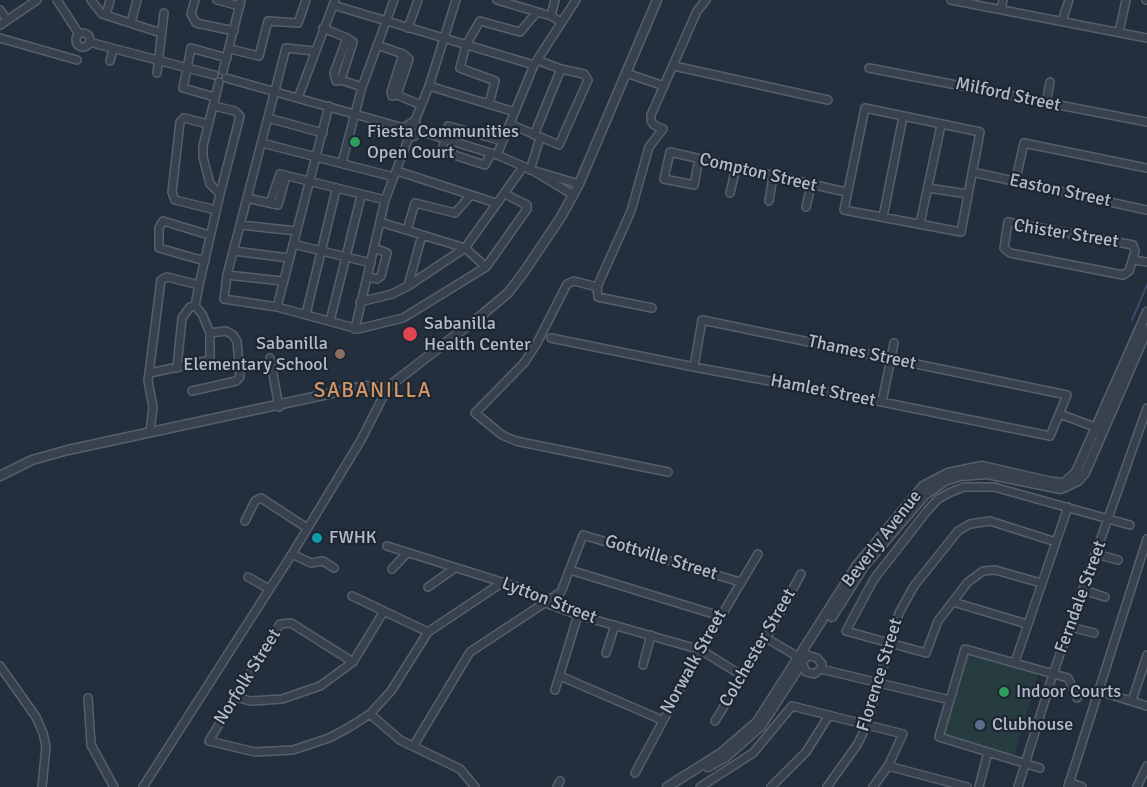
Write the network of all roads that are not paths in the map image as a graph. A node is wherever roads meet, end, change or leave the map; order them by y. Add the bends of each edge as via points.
1 (37, 0) edge
2 (57, 0) edge
3 (91, 0) edge
4 (110, 0) edge
5 (137, 0) edge
6 (195, 0) edge
7 (217, 0) edge
8 (306, 0) edge
9 (394, 0) edge
10 (418, 0) edge
11 (456, 0) edge
12 (555, 0) edge
13 (576, 0) edge
14 (657, 0) edge
15 (706, 0) edge
16 (951, 0) edge
17 (1003, 0) edge
18 (1069, 0) edge
19 (1126, 0) edge
20 (501, 1) edge
21 (334, 2) edge
22 (25, 3) edge
23 (241, 3) edge
24 (1001, 9) junction
25 (0, 10) edge
26 (164, 13) dead end
27 (536, 13) junction
28 (106, 15) junction
29 (551, 16) junction
30 (6, 20) junction
31 (1062, 21) junction
32 (386, 22) junction
33 (561, 22) junction
34 (131, 23) junction
35 (0, 25) edge
36 (323, 28) junction
37 (408, 28) junction
38 (234, 31) junction
39 (1119, 32) junction
40 (161, 33) junction
41 (79, 34) junction
42 (0, 38) edge
43 (444, 38) junction
44 (1147, 38) edge
45 (89, 42) junction
46 (378, 45) junction
47 (466, 45) junction
48 (113, 49) junction
49 (230, 49) junction
50 (314, 51) junction
51 (79, 53) junction
52 (227, 58) junction
53 (157, 60) junction
54 (110, 61) dead end
55 (535, 62) junction
56 (674, 66) junction
57 (188, 68) junction
58 (869, 68) dead end
59 (561, 69) junction
60 (157, 73) dead end
61 (626, 73) junction
62 (225, 74) junction
63 (214, 75) junction
64 (219, 82) junction
65 (1050, 82) dead end
66 (429, 86) junction
67 (664, 86) junction
68 (362, 87) junction
69 (274, 92) junction
70 (215, 97) junction
71 (298, 98) junction
72 (828, 100) dead end
73 (489, 104) junction
74 (1046, 104) junction
75 (421, 105) junction
76 (214, 106) junction
77 (329, 106) junction
78 (515, 112) junction
79 (355, 113) junction
80 (903, 117) junction
81 (268, 118) junction
82 (1147, 122) edge
83 (414, 123) junction
84 (208, 124) junction
85 (510, 124) junction
86 (941, 125) junction
87 (404, 128) junction
88 (419, 131) junction
89 (323, 133) junction
90 (537, 136) junction
91 (409, 137) junction
92 (444, 138) junction
93 (503, 141) junction
94 (262, 143) junction
95 (494, 154) junction
96 (317, 157) junction
97 (699, 159) junction
98 (342, 163) junction
99 (736, 168) junction
100 (1147, 168) edge
101 (528, 169) junction
102 (972, 172) junction
103 (396, 174) junction
104 (282, 176) junction
105 (773, 177) junction
106 (308, 183) junction
107 (1015, 183) junction
108 (579, 184) junction
109 (811, 186) junction
110 (928, 188) junction
111 (336, 190) junction
112 (846, 192) junction
113 (730, 193) dead end
114 (220, 194) junction
115 (504, 194) junction
116 (968, 194) junction
117 (471, 195) junction
118 (573, 195) junction
119 (361, 196) junction
120 (247, 198) junction
121 (385, 200) junction
122 (770, 201) dead end
123 (496, 203) junction
124 (270, 204) junction
125 (806, 207) dead end
126 (216, 210) junction
127 (1147, 210) edge
128 (882, 217) junction
129 (380, 222) junction
130 (920, 224) junction
131 (241, 225) junction
132 (407, 230) junction
133 (296, 231) junction
134 (209, 235) junction
135 (422, 235) junction
136 (293, 244) junction
137 (374, 248) junction
138 (465, 248) junction
139 (321, 250) junction
140 (234, 251) junction
141 (346, 256) junction
142 (289, 258) junction
143 (1133, 260) junction
144 (205, 261) junction
145 (371, 262) junction
146 (1147, 262) edge
147 (486, 267) junction
148 (227, 275) junction
149 (368, 277) junction
150 (282, 281) junction
151 (199, 285) junction
152 (408, 286) junction
153 (597, 287) junction
154 (360, 302) junction
155 (195, 306) junction
156 (277, 307) junction
157 (652, 308) dead end
158 (306, 314) junction
159 (1146, 315) edge
160 (330, 321) junction
161 (355, 329) junction
162 (1145, 330) edge
163 (210, 333) junction
164 (551, 338) dead end
165 (894, 343) dead end
166 (270, 358) dead end
167 (890, 360) junction
168 (694, 367) junction
169 (177, 368) junction
170 (150, 373) junction
171 (388, 387) junction
172 (192, 391) dead end
173 (1067, 395) joint
174 (882, 402) junction
175 (279, 407) junction
176 (1147, 408) edge
177 (1060, 414) junction
178 (1100, 429) junction
179 (150, 432) junction
180 (668, 472) dead end
181 (0, 476) edge
182 (1068, 507) junction
183 (1110, 518) junction
184 (244, 521) dead end
185 (1130, 525) dead end
186 (306, 528) junction
187 (1147, 539) edge
188 (1056, 542) junction
189 (387, 546) dead end
190 (406, 553) junction
191 (292, 554) junction
192 (758, 554) dead end
193 (1096, 554) junction
194 (1118, 560) dead end
195 (334, 568) dead end
196 (455, 568) junction
197 (392, 569) dead end
198 (570, 570) junction
199 (801, 574) dead end
200 (248, 577) dead end
201 (502, 582) junction
202 (740, 582) junction
203 (1041, 583) junction
204 (428, 587) dead end
205 (269, 589) junction
206 (1084, 590) junction
207 (352, 596) dead end
208 (1105, 597) dead end
209 (953, 602) junction
210 (546, 603) junction
211 (384, 611) junction
212 (578, 615) junction
213 (720, 616) junction
214 (1027, 624) junction
215 (615, 625) junction
216 (1071, 627) junction
217 (428, 632) junction
218 (1094, 633) dead end
219 (651, 635) junction
220 (766, 638) junction
221 (888, 644) junction
222 (701, 650) junction
223 (606, 653) dead end
224 (1147, 655) edge
225 (803, 660) junction
226 (352, 662) junction
227 (1015, 662) junction
228 (643, 665) dead end
229 (0, 666) edge
230 (821, 669) junction
231 (1053, 674) junction
232 (741, 675) junction
233 (560, 676) junction
234 (878, 682) junction
235 (555, 690) dead end
236 (1098, 691) junction
237 (235, 697) junction
238 (88, 698) dead end
239 (1077, 698) dead end
240 (950, 700) junction
241 (1132, 701) junction
242 (1147, 706) edge
243 (370, 714) junction
244 (828, 717) junction
245 (662, 720) junction
246 (715, 721) dead end
247 (866, 727) junction
248 (414, 745) junction
249 (988, 752) junction
250 (1025, 763) junction
251 (888, 766) junction
252 (1147, 766) edge
253 (1040, 768) dead end
254 (635, 773) dead end
255 (1068, 785) edge
256 (42, 787) edge
257 (114, 787) edge
258 (143, 787) edge
259 (475, 787) edge
260 (667, 787) edge
261 (674, 787) edge
262 (700, 787) edge
263 (771, 787) edge
264 (827, 787) edge
265 (873, 787) edge
266 (967, 787) edge
267 (979, 787) edge
268 (1018, 787) edge
269 (1082, 787) edge
270 (1137, 787) edge

1 - 22 street
2 - 41 street
3 - 28 street
4 - 28 street
5 - 34 street
6 - 38 street via 192,14 196,23
7 - 23 street
8 - 49 street via 298,23 268,21 259,56
9 - 32 street
10 - 37 street
11 - 43 street
12 - 29 street
13 - 33 street
14 - 61 street
15 - 56 street via 697,11
16 - 24 street
17 - 24 street
18 - 31 street
19 - 39 street
20 - 27 street
21 - 32 street
21 - 36 street
22 - 30 street
23 - 38 street
24 - 31 street
25 - 30 street
26 - 40 street
27 - 29 street
27 - 47 street via 520,33 480,21
28 - 34 street
29 - 33 street
30 - 35 street
31 - 39 street
32 - 37 street
32 - 46 street
33 - 55 street
34 - 40 street
36 - 50 street
36 - 68 street via 347,38 333,78
37 - 43 street
38 - 49 street
39 - 44 street
40 - 53 street
41 - 45 street via 88,35
41 - 51 street
42 - 51 street
43 - 47 street
43 - 66 street
45 - 48 street
45 - 51 street
46 - 68 street
46 - 75 street via 409,59 397,95
47 - 55 street
47 - 73 street via 459,68 495,81
48 - 53 street
48 - 54 street
49 - 52 street
50 - 69 street via 286,48
50 - 71 street
52 - 57 street via 191,48
52 - 62 street
53 - 57 street
53 - 60 street
55 - 59 street
55 - 78 street
56 - 67 street
56 - 72 street
57 - 63 street
57 - 70 street via 183,91
58 - 74 street, Milford Street
59 - 90 street
59 - 90 street via 584,74 588,80 559,146
61 - 67 street
61 - 108 street
62 - 63 street via 219,70
62 - 64 street
62 - 69 street
63 - 64 street
64 - 70 street
65 - 74 street
66 - 73 street
66 - 75 street
67 - 153 street via 651,121 663,129 649,147 631,211
68 - 79 street
69 - 71 street
69 - 81 street
70 - 76 street
71 - 77 street
73 - 78 street
74 - 82 street, Milford Street
75 - 83 street
76 - 84 street
76 - 114 street via 240,116
77 - 79 street
77 - 89 street
78 - 85 street
79 - 87 street
79 - 98 street
80 - 86 street
80 - 112 street via 865,108
80 - 128 street
81 - 89 street
81 - 94 street
83 - 87 street
83 - 88 street
84 - 114 street via 204,165 210,184
84 - 126 street via 184,118 180,122 172,192 175,200
85 - 90 street
85 - 93 street
86 - 102 street via 980,132
86 - 110 street
87 - 91 street
88 - 91 street
88 - 92 street
89 - 96 street
90 - 101 street
91 - 103 street
92 - 93 street via 451,125
92 - 95 street
92 - 95 street via 442,151 485,165
93 - 95 street
94 - 96 street
94 - 120 street
95 - 101 street
96 - 98 street
96 - 106 street
97 - 97 street, Compton Street via 670,152 664,179 694,185
97 - 99 street, Compton Street
98 - 103 street
99 - 105 street, Compton Street
99 - 113 street
100 - 107 street via 1024,143
101 - 108 street
101 - 115 street
101 - 118 street
102 - 107 street, Easton Street
102 - 116 street
103 - 117 street
103 - 121 street
104 - 106 street
104 - 124 street
104 - 124 street via 278,205
105 - 109 street, Compton Street
105 - 122 street
106 - 111 street
106 - 133 street
107 - 127 street, Easton Street
108 - 118 street
109 - 112 street, Compton Street
109 - 125 street
110 - 116 street
110 - 130 street
111 - 119 street
111 - 139 street
112 - 128 street via 844,210
114 - 126 street
115 - 123 street
115 - 147 street via 528,209
116 - 130 street via 961,232
117 - 123 street
117 - 132 street via 455,213 415,203
118 - 171 street via 508,292
119 - 121 street
119 - 141 street
120 - 124 street
120 - 131 street
121 - 129 street
123 - 138 street
126 - 134 street
128 - 130 street
129 - 132 street
129 - 137 street
131 - 133 street
131 - 140 street
132 - 135 street
133 - 136 street
134 - 144 street
134 - 144 street via 163,221 159,228 159,248
135 - 138 street
135 - 152 street
136 - 139 street
136 - 142 street
137 - 145 street
137 - 149 street via 387,253 381,276
138 - 147 street
138 - 152 street
139 - 141 street
139 - 158 street
140 - 142 street
140 - 148 street
141 - 145 street
141 - 160 street
142 - 150 street
143 - 143 street, Chister Street via 1133,245 1013,222 1006,225 1004,248 1008,252 1123,275
143 - 146 street, Chister Street
144 - 151 street
145 - 149 street
147 - 161 street via 402,318
148 - 150 street
148 - 156 street via 223,296 227,300
149 - 154 street
150 - 156 street
151 - 155 street
151 - 170 street via 167,277 162,280
152 - 154 street
153 - 157 street via 598,297
153 - 180 street via 574,281 567,284 524,363 475,413 516,441
154 - 161 street
155 - 163 street
155 - 169 street via 182,318
156 - 158 street
158 - 160 street
159 - 162 street, Beverly Avenue
160 - 161 street
162 - 178 street, Beverly Avenue
163 - 169 street via 210,360
163 - 172 street via 233,334 240,377
164 - 168 street, Hamlet Street
165 - 167 street
166 - 175 street
167 - 168 street, Thames Street via 702,320
167 - 173 street, Thames Street
167 - 174 street
168 - 174 street, Hamlet Street
169 - 170 street
170 - 179 street
171 - 175 street via 365,386
171 - 186 street via 361,440
173 - 177 street, Hamlet Street
174 - 177 street, Hamlet Street via 1050,436
175 - 179 street
176 - 183 street, Ferndale Street
177 - 178 street
178 - 225 street, Beverly Avenue via 1085,473 1067,488 1053,489 987,474 960,476 934,488 864,566
179 - 181 street via 32,460
182 - 183 street
182 - 188 street
182 - 221 street via 994,487 964,487 938,500 874,579 846,628 848,633
183 - 185 street
183 - 193 street, Ferndale Street
184 - 186 street via 255,501 261,498
186 - 191 street
187 - 236 street
188 - 203 street
188 - 221 street, Florence Street via 990,521 970,524 958,531 914,586 898,613
189 - 190 street, Lytton Street
190 - 196 street, Lytton Street
190 - 197 street
191 - 195 street via 311,563 323,561
191 - 205 street
192 - 202 street, Norwalk Street
193 - 194 street
193 - 206 street, Ferndale Street
196 - 201 street, Lytton Street
196 - 204 street
198 - 202 street, Gottville Street via 583,535
198 - 210 street via 561,591
198 - 213 street
199 - 220 street, Colchester Street
200 - 205 street
201 - 210 street, Lytton Street via 531,592
201 - 217 street
202 - 213 street, Norwalk Street
203 - 209 street via 995,570 983,571 968,582
203 - 214 street
205 - 258 street
206 - 208 street
206 - 216 street, Ferndale Street
207 - 211 street
209 - 214 street
209 - 221 street via 938,621 926,652
210 - 212 street, Lytton Street
210 - 248 street via 470,652
211 - 217 street
211 - 226 street
212 - 215 street, Lytton Street
212 - 233 street
213 - 222 street, Norwalk Street
214 - 227 street
215 - 219 street, Lytton Street
215 - 223 street
216 - 218 street
216 - 231 street, Ferndale Street
217 - 243 street via 407,669
219 - 222 street, Lytton Street
219 - 228 street
220 - 225 street
220 - 232 street, Colchester Street
221 - 234 street, Florence Street
222 - 232 street, Lytton Street
222 - 245 street, Norwalk Street
224 - 241 street
225 - 230 street via 817,658
225 - 230 street via 809,674
225 - 260 street, Beverly Avenue via 748,732
225 - 261 street, Beverly Avenue via 761,726 743,744
226 - 237 street via 320,686 303,693 267,700
226 - 237 street, Norfolk Street via 285,622 280,624
227 - 231 street
227 - 240 street via 965,649
229 - 256 street via 43,733 46,746
230 - 234 street
231 - 239 street via 1068,678
231 - 250 street, Ferndale Street
232 - 246 street, Colchester Street
233 - 235 street
233 - 245 street
234 - 240 street
234 - 247 street, Florence Street
236 - 241 street
236 - 255 street
237 - 243 street, Norfolk Street via 209,741 255,752 293,750 329,738
238 - 257 street via 91,744
240 - 249 street via 939,736
241 - 242 street
243 - 248 street via 385,730
244 - 247 street
244 - 262 street via 796,707 788,709 753,753
244 - 263 street via 806,752
245 - 254 street, Norwalk Street
247 - 251 street via 903,734
247 - 264 street, Florence Street
248 - 259 street via 460,769
249 - 250 street
249 - 267 street
250 - 253 street
250 - 268 street, Ferndale Street
251 - 265 street
251 - 266 street
252 - 270 street
255 - 269 street

